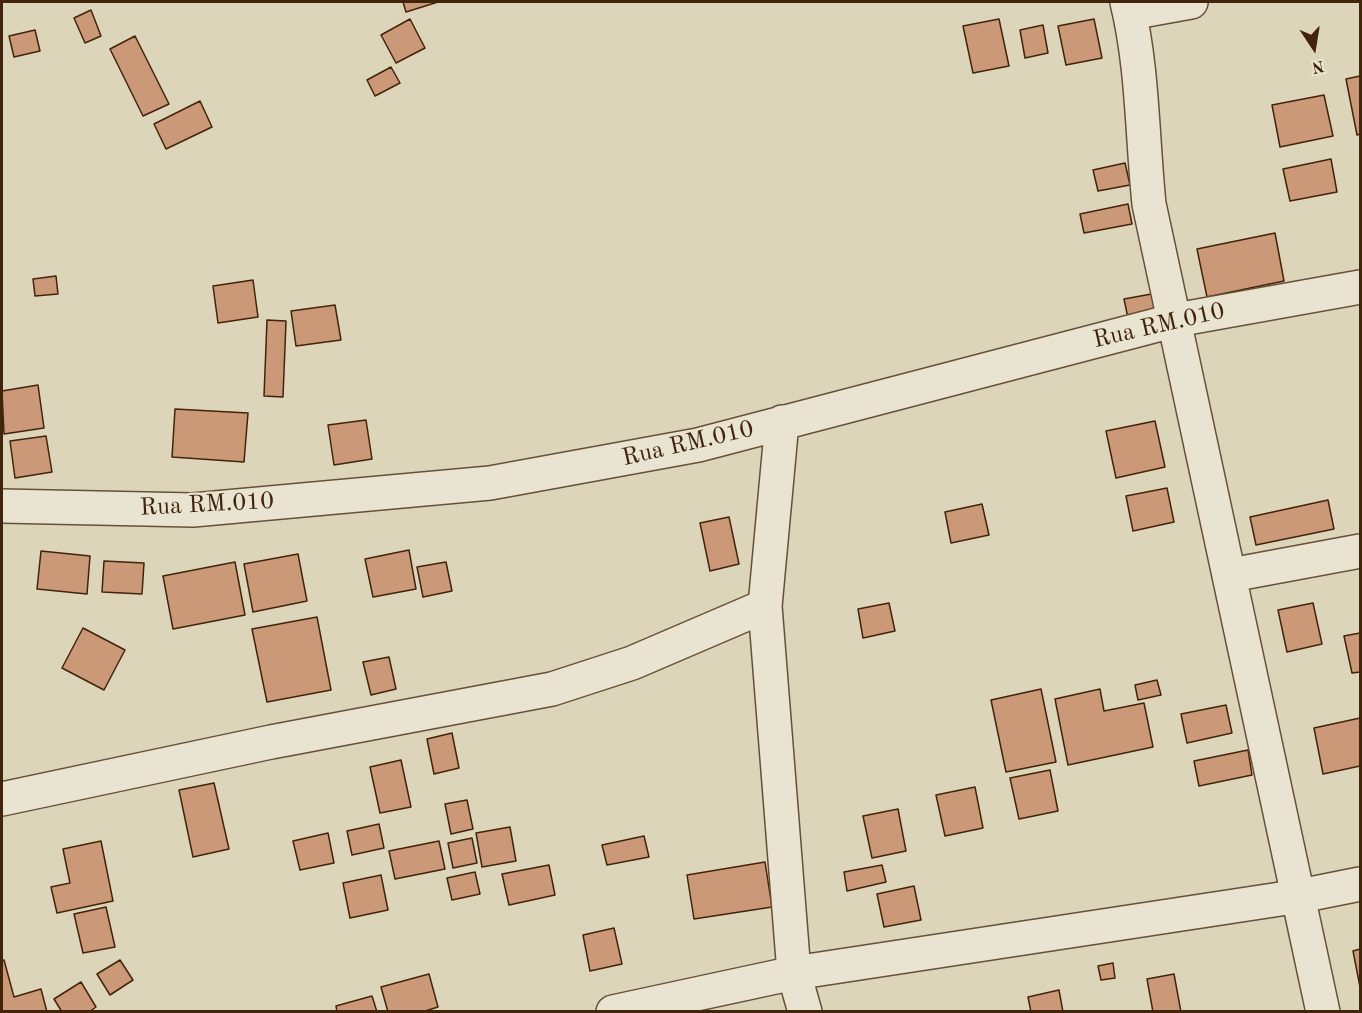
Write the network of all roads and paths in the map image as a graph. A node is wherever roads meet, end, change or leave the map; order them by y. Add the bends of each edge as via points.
1 (1191, 2) edge
2 (1128, 7) edge
3 (1360, 287) edge
4 (1176, 320) junction
5 (782, 422) junction
6 (2, 506) edge
7 (1360, 551) edge
8 (1231, 575) junction
9 (765, 606) junction
10 (2, 799) edge
11 (1360, 884) edge
12 (1300, 896) junction
13 (794, 973) junction
14 (613, 1011) edge
15 (805, 1011) edge
16 (1323, 1011) edge

1 - 2 street
2 - 4 street via 1138,49 1149,204
3 - 4 street, Rua RM.010
4 - 5 street, Rua RM.010
4 - 8 street
5 - 6 street, Rua RM.010 via 698,445 490,483 193,510
5 - 9 street
7 - 8 street
8 - 12 street
9 - 10 street via 632,663 552,689 271,742
9 - 13 street
11 - 12 street
12 - 13 street
12 - 16 street
13 - 14 street
13 - 15 street

